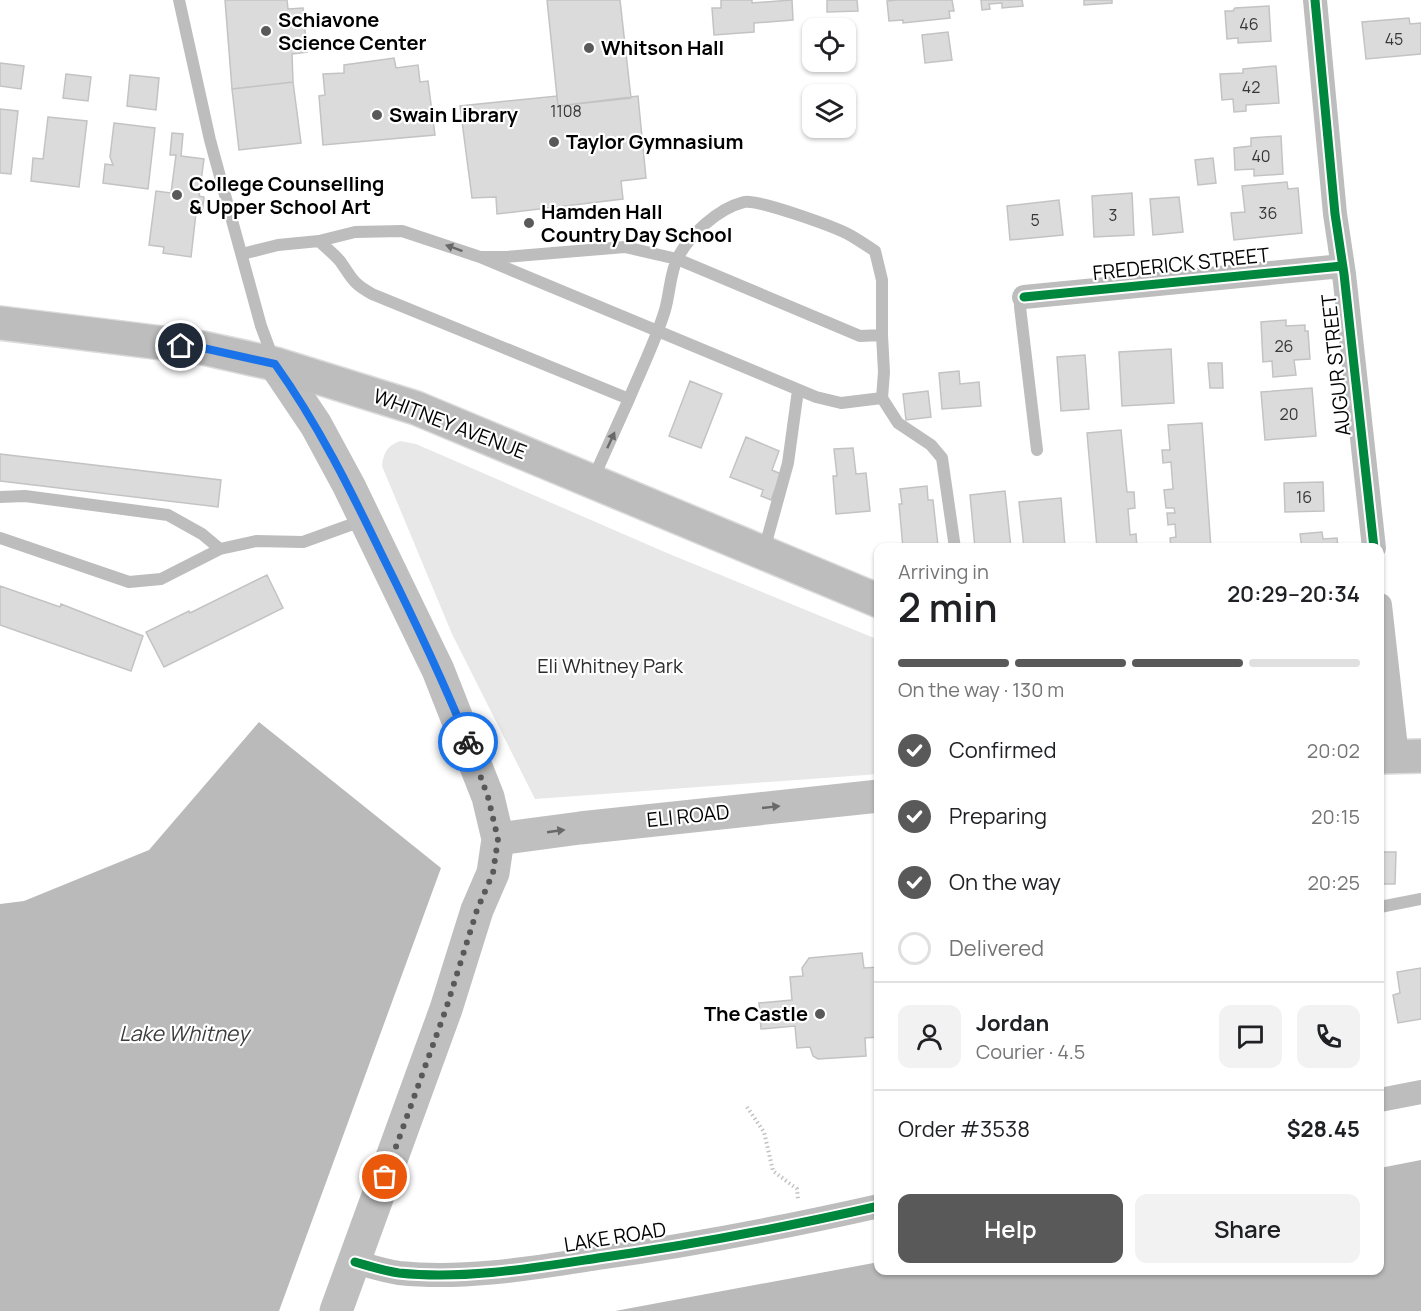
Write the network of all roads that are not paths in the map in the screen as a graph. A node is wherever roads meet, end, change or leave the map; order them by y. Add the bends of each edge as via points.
1 (178, 0) edge
2 (1315, 0) edge
3 (319, 241) junction
4 (242, 254) junction
5 (480, 257) junction
6 (677, 259) junction
7 (1342, 266) junction
8 (1024, 297) joint
9 (0, 323) edge
10 (657, 332) junction
11 (882, 335) junction
12 (275, 364) junction
13 (798, 390) junction
14 (882, 398) junction
15 (629, 399) junction
16 (1037, 450) dead end
17 (593, 480) junction
18 (0, 497) edge
19 (365, 520) junction
20 (0, 538) edge
21 (954, 543) edge
22 (1373, 543) edge
23 (220, 549) junction
24 (764, 552) junction
25 (874, 599) edge
26 (1384, 638) edge
27 (1399, 757) edge
28 (874, 797) edge
29 (498, 839) junction
30 (1421, 899) edge
31 (1384, 906) edge
32 (1421, 1092) edge
33 (1384, 1099) edge
34 (874, 1207) edge
35 (355, 1262) junction
36 (336, 1311) edge

1 - 4 lane via 210,140
2 - 7 street, AUGUR STREET
3 - 4 lane
5 -> 3 lane via 402,231 355,232
3 - 15 lane via 359,287 372,294
4 - 12 lane
5 - 6 lane via 625,247
5 - 10 lane
6 - 10 lane
6 - 11 lane via 860,336
6 - 11 lane via 705,225 746,202 767,205 848,234 875,251 882,280
7 - 8 street, FREDERICK STREET
7 - 22 street, AUGUR STREET
8 - 16 lane via 1020,307
9 - 12 main road, WHITNEY AVENUE via 203,348
10 - 13 lane
10 - 15 lane
11 - 14 lane
12 - 17 main road, WHITNEY AVENUE via 416,408
12 - 19 main road via 316,425
13 - 14 lane via 841,403
13 - 24 lane via 788,463
14 - 21 lane via 898,423 931,445 942,458
17 -> 15 lane
17 - 24 main road, WHITNEY AVENUE
18 - 23 lane via 25,496 168,515
19 - 23 lane via 303,542 256,541
19 - 29 main road via 438,670 488,797
20 - 23 lane via 129,582 161,579
24 - 25 main road, WHITNEY AVENUE
26 - 27 street
29 -> 28 main road, ELI ROAD
29 - 35 main road via 493,873
30 - 31 lane
32 - 33 street
34 - 35 street, LAKE ROAD via 648,1251 540,1267 426,1275 387,1271
35 - 36 main road

